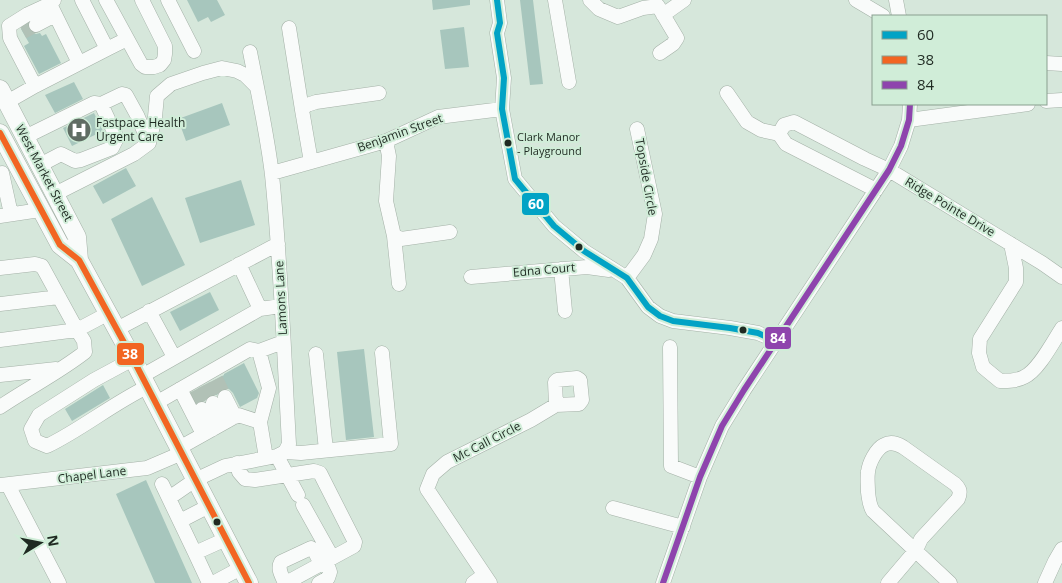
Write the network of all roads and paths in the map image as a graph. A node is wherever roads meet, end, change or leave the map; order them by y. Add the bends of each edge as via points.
1 (82, 0) edge
2 (106, 0) edge
3 (137, 0) edge
4 (142, 0) edge
5 (168, 0) edge
6 (496, 0) edge
7 (555, 0) edge
8 (590, 0) edge
9 (684, 0) edge
10 (856, 0) edge
11 (53, 6) edge
12 (663, 14) junction
13 (881, 15) edge
14 (36, 25) tunnel mouth
15 (289, 28) dead end
16 (127, 39) junction
17 (165, 46) junction
18 (107, 49) junction
19 (194, 51) dead end
20 (250, 52) dead end
21 (660, 53) dead end
22 (79, 63) junction
23 (1047, 63) edge
24 (1062, 64) edge
25 (568, 82) dead end
26 (35, 86) junction
27 (256, 86) junction
28 (379, 93) dead end
29 (727, 93) dead end
30 (3, 95) edge
31 (1062, 100) edge
32 (1047, 101) edge
33 (101, 104) junction
34 (910, 105) edge
35 (1021, 105) edge
36 (502, 109) junction
37 (302, 110) junction
38 (910, 120) junction
39 (637, 129) dead end
40 (0, 133) edge
41 (779, 134) junction
42 (25, 137) junction
43 (386, 141) junction
44 (149, 143) junction
45 (310, 162) junction
46 (40, 165) junction
47 (889, 170) junction
48 (7, 172) edge
49 (272, 173) junction
50 (876, 190) junction
51 (55, 194) junction
52 (40, 210) junction
53 (5, 215) edge
54 (450, 232) dead end
55 (394, 236) junction
56 (278, 244) junction
57 (1011, 244) junction
58 (79, 260) junction
59 (240, 264) junction
60 (0, 268) edge
61 (561, 269) junction
62 (622, 275) junction
63 (471, 276) dead end
64 (1062, 277) edge
65 (399, 284) dead end
66 (59, 297) junction
67 (0, 304) edge
68 (281, 306) junction
69 (260, 309) junction
70 (149, 311) junction
71 (565, 311) dead end
72 (113, 321) junction
73 (1062, 328) edge
74 (77, 330) junction
75 (0, 340) edge
76 (776, 341) junction
77 (283, 342) junction
78 (670, 346) dead end
79 (259, 351) junction
80 (382, 353) dead end
81 (316, 354) dead end
82 (174, 357) junction
83 (133, 358) junction
84 (62, 369) junction
85 (0, 376) edge
86 (144, 381) junction
87 (199, 382) junction
88 (156, 403) junction
89 (556, 405) dead end
90 (0, 407) edge
91 (260, 422) junction
92 (218, 426) junction
93 (180, 450) junction
94 (326, 450) junction
95 (276, 455) junction
96 (237, 464) junction
97 (287, 476) junction
98 (700, 477) junction
99 (195, 480) junction
100 (162, 484) dead end
101 (4, 485) edge
102 (168, 498) junction
103 (209, 506) junction
104 (613, 508) dead end
105 (180, 521) junction
106 (683, 527) junction
107 (226, 539) junction
108 (1062, 549) edge
109 (916, 550) junction
110 (196, 553) junction
111 (326, 561) junction
112 (245, 576) edge
113 (482, 580) edge
114 (59, 583) edge
115 (211, 583) edge
116 (286, 583) edge
117 (319, 583) edge
118 (663, 583) edge
119 (888, 583) edge
120 (950, 583) edge
121 (1046, 583) edge

1 - 18 street
2 - 16 street
3 - 17 street via 159,44
4 - 17 street
5 - 19 street
6 - 36 street via 504,78
7 - 25 street
8 - 12 street via 599,9 618,17 658,6
9 - 12 street
10 - 13 street
11 - 14 street
11 - 22 street
11 - 26 street via 28,14 9,26 16,35
12 - 21 street via 677,38
15 - 37 street
16 - 17 street via 145,68 160,65 164,60
16 - 18 street
18 - 22 street
20 - 27 street, Lamons Lane
22 - 26 street
23 - 24 street
26 - 30 street
27 - 44 street via 245,75 222,68 171,84 157,96
27 - 49 street, Lamons Lane
28 - 37 street via 316,102
29 - 41 street via 747,122 761,130
30 - 42 main road, West Market Street
31 - 32 street
33 - 42 street via 94,103
33 - 44 street via 126,95
33 - 46 street via 117,138 112,148 75,161 61,154
34 - 38 street
35 - 38 street
36 - 43 street, Benjamin Street via 438,117
36 - 62 street via 515,179 554,226
37 - 45 street
38 - 47 street
39 - 62 street, Topside Circle via 654,214 651,238 644,256
40 - 48 main road, West Market Street
41 - 47 street, Ridge Pointe Drive via 784,125 794,122
41 - 50 street via 786,144
42 - 46 main road, West Market Street
43 - 45 street, Benjamin Street
43 - 55 street via 389,156 386,201
44 - 51 street via 134,154
45 - 49 street, Benjamin Street
46 - 51 main road, West Market Street
47 - 50 street
47 - 57 street, Ridge Pointe Drive
48 - 52 main road, West Market Street
48 - 53 street
49 - 56 street, Lamons Lane
50 - 76 street
51 - 58 main road, West Market Street via 77,237
52 - 53 street
52 - 58 main road, West Market Street via 60,245
54 - 55 street via 400,239
55 - 65 street
56 - 59 street
56 - 68 street, Lamons Lane
57 - 64 street, Ridge Pointe Drive
57 - 73 street via 1016,282 980,339 979,353 983,366 1000,381 1024,377 1035,370
58 - 72 main road, West Market Street
59 - 69 street
59 - 70 street
60 - 66 street via 42,266
61 - 62 street, Edna Court via 587,267
61 - 63 street, Edna Court
61 - 71 street
62 - 76 street via 648,307 660,316 673,321 758,333
66 - 67 street
66 - 74 street
68 - 69 street
68 - 77 street, Lamons Lane
69 - 82 street
70 - 72 street
70 - 82 street
72 - 74 street
72 - 83 main road, West Market Street
74 - 75 street
74 - 84 street via 84,341 85,352
76 - 98 street via 722,426
77 - 79 street
77 - 95 street, Lamons Lane via 289,444
78 - 98 street via 671,466
79 - 87 street via 250,349
79 - 91 street via 269,388
80 - 94 street via 391,444
81 - 94 street
82 - 86 street
83 - 86 main road, West Market Street
83 - 86 street via 38,414 31,429 36,442 47,446 61,439
84 - 85 street
84 - 90 street
86 - 88 main road, West Market Street
87 - 88 street
87 - 92 street
88 - 93 main road, West Market Street
89 - 113 street, Mc Call Circle via 448,462 433,474 427,489
91 - 92 street via 238,415
91 - 95 street
92 - 92 street via 214,403
92 - 93 street, Chapel Lane
93 - 99 main road, West Market Street
93 - 101 street, Chapel Lane via 147,468
94 - 95 street
95 - 96 street
95 - 97 street
96 - 97 street via 245,479
96 - 99 street
97 - 111 street
97 - 111 street via 314,471 320,473 355,542 354,546
98 - 106 street
99 - 102 street
99 - 103 main road, West Market Street
100 - 102 street
101 - 114 street
102 - 105 street
103 - 105 street
103 - 107 main road, West Market Street
104 - 106 street
105 - 110 street
106 - 118 street
107 - 110 street
107 - 112 main road, West Market Street
108 - 121 street
109 - 109 street via 958,499 959,488 904,448 884,444 874,456 868,473 870,505
109 - 119 street
109 - 120 street
110 - 115 street
111 - 116 street
111 - 116 street via 311,548 281,562 280,570
111 - 117 street via 330,572 328,578
112 - 115 street

